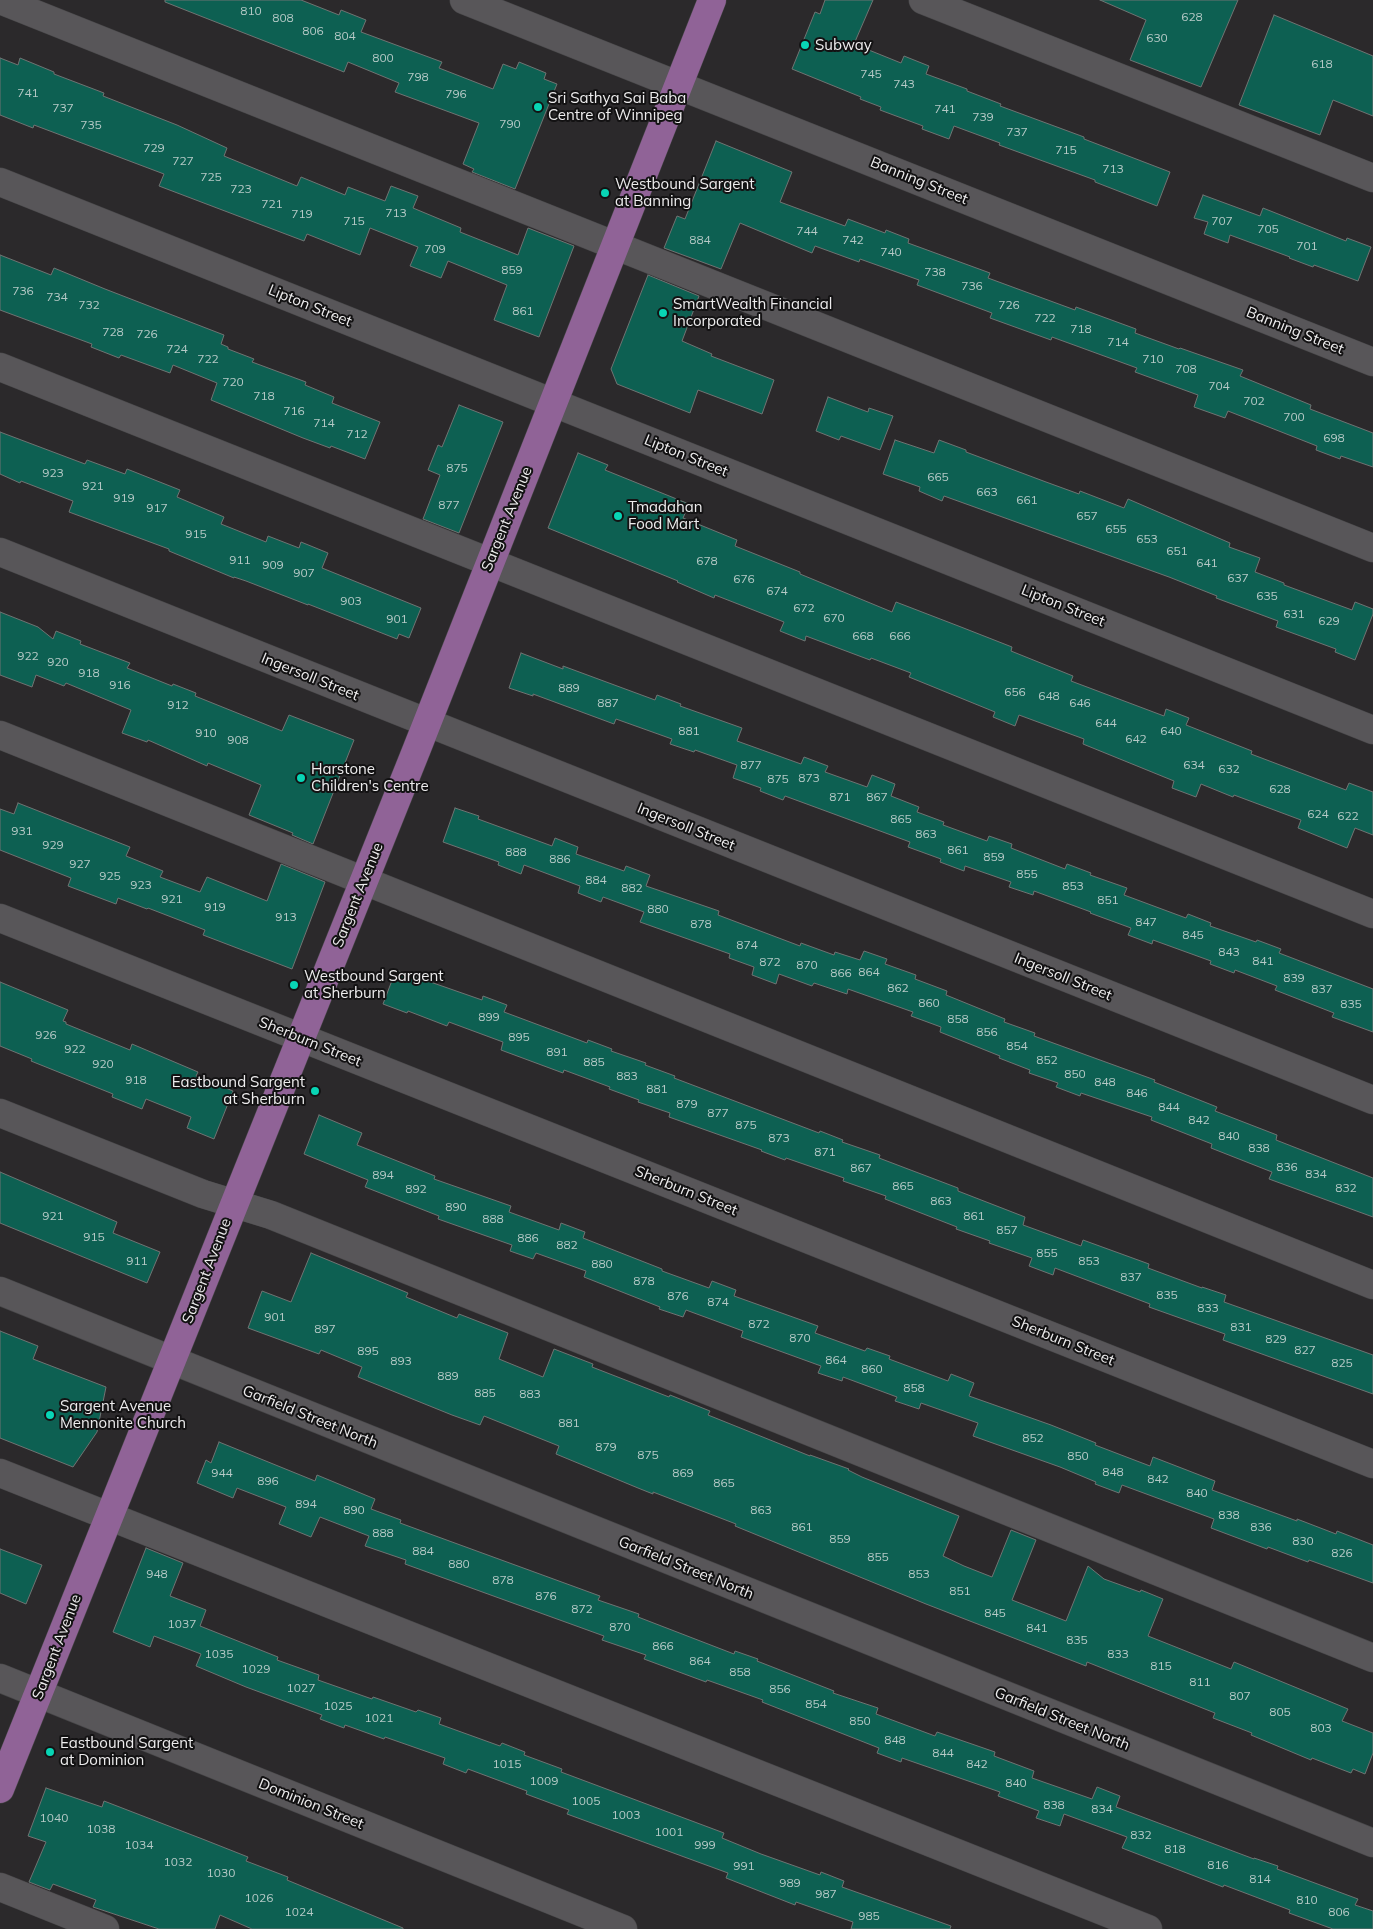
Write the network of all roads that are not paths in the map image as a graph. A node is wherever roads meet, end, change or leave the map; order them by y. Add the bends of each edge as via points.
1 (0, 0) edge
2 (464, 0) edge
3 (712, 0) edge
4 (923, 0) edge
5 (679, 85) junction
6 (1373, 178) edge
7 (0, 182) edge
8 (616, 246) junction
9 (1373, 362) edge
10 (0, 367) edge
11 (554, 403) junction
12 (1373, 548) edge
13 (0, 552) edge
14 (489, 563) junction
15 (427, 723) junction
16 (1373, 730) edge
17 (0, 734) edge
18 (365, 880) junction
19 (1373, 914) edge
20 (0, 918) edge
21 (301, 1039) junction
22 (1373, 1100) edge
23 (0, 1113) edge
24 (233, 1204) junction
25 (1373, 1286) edge
26 (0, 1291) edge
27 (172, 1361) junction
28 (1373, 1464) edge
29 (0, 1473) edge
30 (108, 1516) junction
31 (1373, 1658) edge
32 (0, 1678) edge
33 (39, 1693) junction
34 (0, 1789) edge
35 (1373, 1843) edge
36 (0, 1887) edge
37 (105, 1929) edge
38 (622, 1929) edge
39 (1148, 1929) edge

1 - 8 street
2 - 5 street, Banning Street
3 - 5 main road, Sargent Avenue
4 - 6 street
5 - 8 main road, Sargent Avenue
5 - 9 street, Banning Street
7 - 11 street, Lipton Street
8 - 11 main road, Sargent Avenue
8 - 12 street
10 - 14 street
11 - 14 main road, Sargent Avenue
11 - 16 street, Lipton Street
13 - 15 street, Ingersoll Street
14 - 15 main road, Sargent Avenue
14 - 19 street
15 - 18 main road, Sargent Avenue
15 - 22 street, Ingersoll Street
17 - 18 street
18 - 21 main road, Sargent Avenue
18 - 25 street
20 - 21 street, Sherburn Street
21 - 24 main road, Sargent Avenue
21 - 28 street, Sherburn Street
23 - 24 street
24 - 27 main road, Sargent Avenue
24 - 31 street via 271,1215
26 - 27 street, Garfield Street North
27 - 30 main road, Sargent Avenue
27 - 35 street, Garfield Street North
29 - 30 street
30 - 33 main road, Sargent Avenue
30 - 39 street
32 - 33 street, Dominion Street
33 - 34 main road, Sargent Avenue
33 - 38 street, Dominion Street
36 - 37 street

